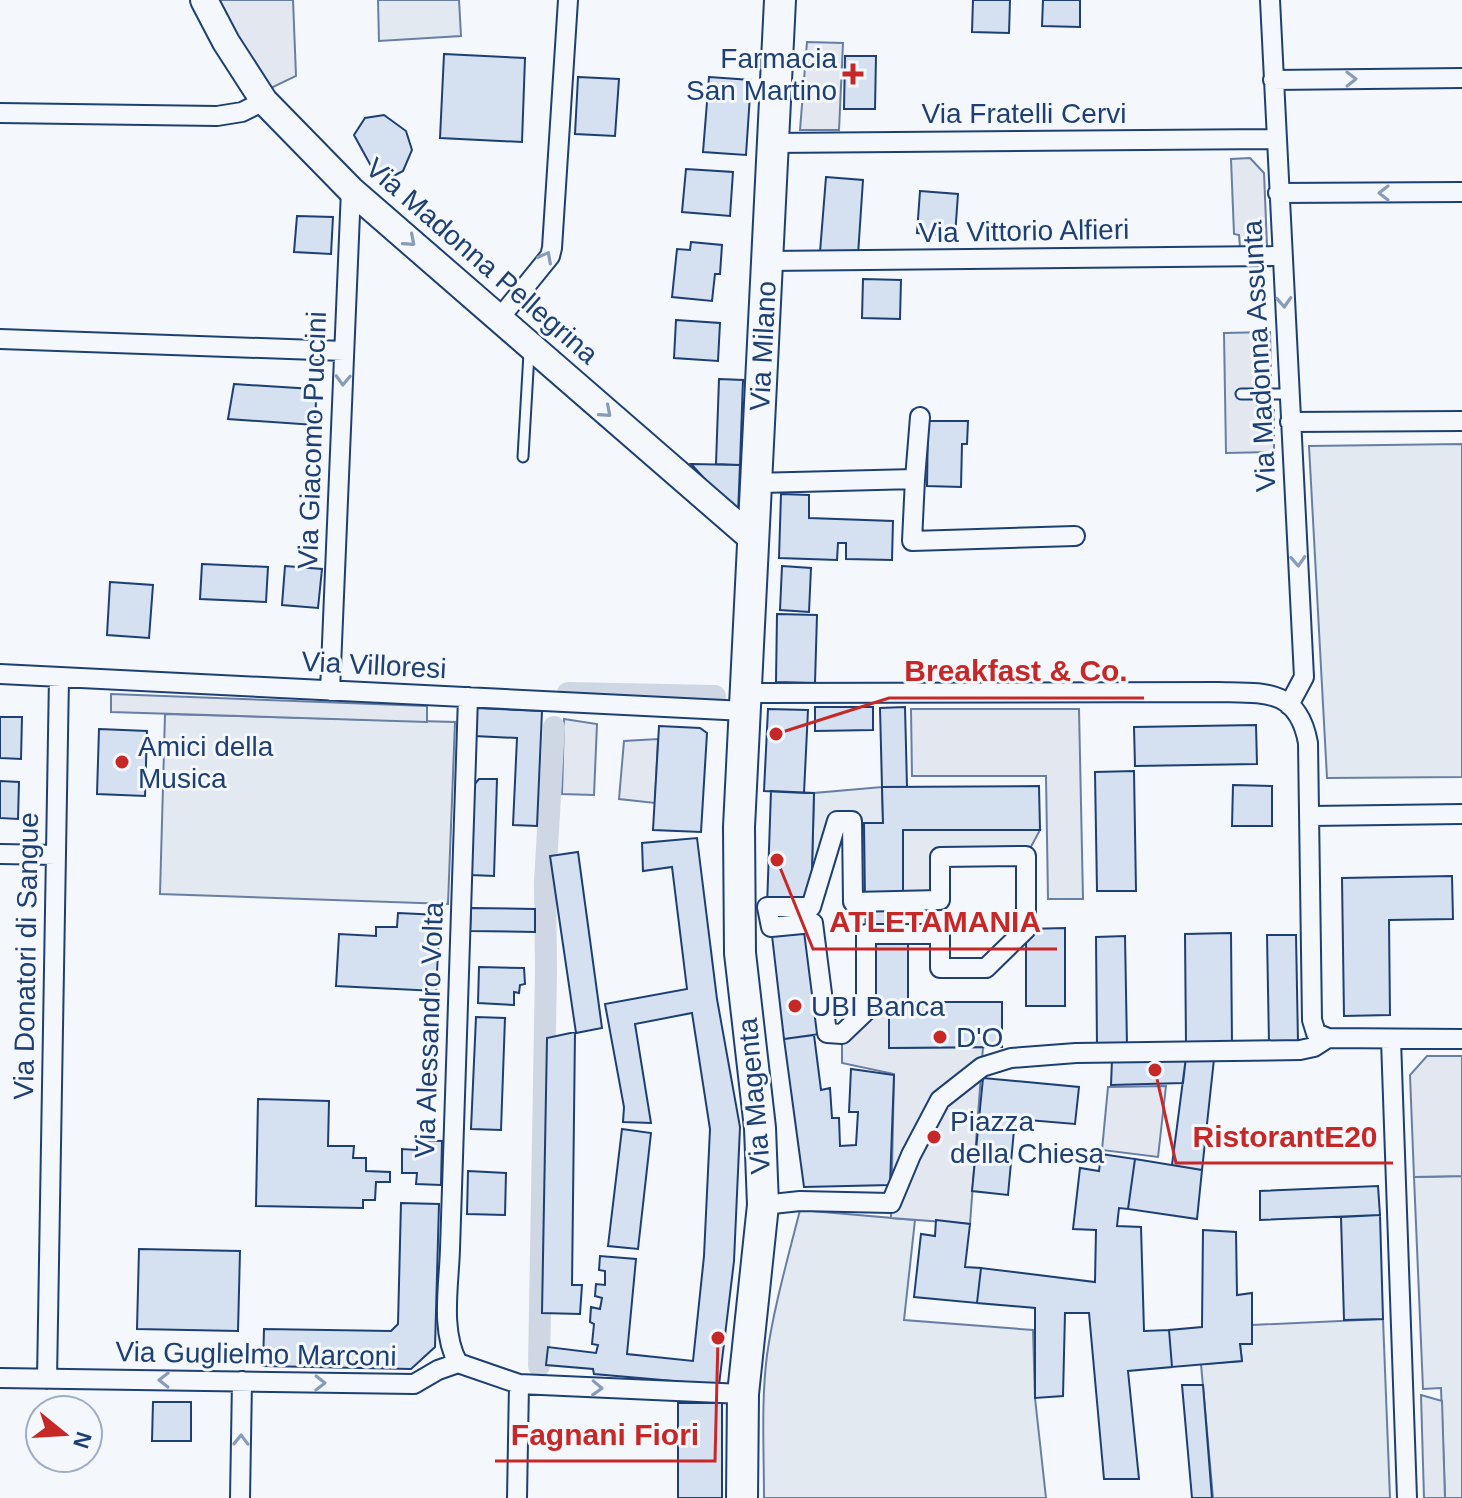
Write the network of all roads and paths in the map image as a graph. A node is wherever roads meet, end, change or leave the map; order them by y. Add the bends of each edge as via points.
1 (204, 0) edge
2 (568, 0) edge
3 (780, 0) edge
4 (1270, 0) edge
5 (1462, 78) edge
6 (1273, 80) junction
7 (264, 101) junction
8 (0, 113) edge
9 (1275, 139) junction
10 (773, 143) junction
11 (351, 190) junction
12 (1462, 192) edge
13 (1278, 193) junction
14 (1281, 256) junction
15 (767, 261) junction
16 (499, 319) junction
17 (0, 339) edge
18 (529, 345) junction
19 (344, 351) junction
20 (1241, 394) dead end
21 (1289, 394) junction
22 (920, 417) dead end
23 (1462, 421) edge
24 (1290, 422) junction
25 (523, 457) dead end
26 (915, 479) junction
27 (757, 483) junction
28 (1075, 536) dead end
29 (753, 539) junction
30 (0, 674) edge
31 (59, 677) junction
32 (330, 691) junction
33 (468, 697) junction
34 (745, 702) junction
35 (1289, 705) junction
36 (1462, 814) edge
37 (1311, 816) junction
38 (0, 854) edge
39 (56, 855) junction
40 (940, 900) joint
41 (1328, 1038) junction
42 (1462, 1039) edge
43 (1391, 1040) junction
44 (763, 1205) junction
45 (458, 1363) junction
46 (0, 1378) edge
47 (47, 1379) junction
48 (242, 1381) junction
49 (519, 1384) junction
50 (743, 1394) junction
51 (240, 1498) edge
52 (517, 1498) edge
53 (742, 1498) edge
54 (1407, 1498) edge

1 - 7 street, Via Madonna Pellegrina
16 -> 2 street via 552,248
3 - 10 main road, Via Milano
4 - 6 street, Via Madonna Assunta
6 -> 5 street
6 - 9 street, Via Madonna Assunta
7 - 8 street via 217,116
7 - 11 street, Via Madonna Pellegrina
9 - 10 street, Via Fratelli Cervi
9 - 13 street, Via Madonna Assunta
10 - 15 main road, Via Milano
11 -> 16 street, Via Madonna Pellegrina
11 - 19 street, Via Giacomo Puccini
12 -> 13 street
13 - 14 street, Via Madonna Assunta
14 - 15 street, Via Vittorio Alfieri
14 -> 21 street, Via Madonna Assunta
15 - 27 main road, Via Milano
16 - 18 street, Via Madonna Pellegrina
17 - 19 street
18 - 25 lane
18 -> 29 street, Via Madonna Pellegrina
19 -> 32 street, Via Giacomo Puccini
20 - 21 lane
21 - 24 street, Via Madonna Assunta
22 - 26 street
23 - 24 street
24 -> 35 street, Via Madonna Assunta via 1304,677
26 - 27 street
26 - 28 street via 912,541
27 - 29 main road, Via Milano
29 - 34 main road, Via Milano
30 - 31 street, Via Villoresi
31 - 32 street, Via Villoresi
31 - 39 street, Via Donatori di Sangue
32 - 33 street, Via Villoresi
33 - 34 street, Via Villoresi
33 - 45 street, Via Alessandro Volta via 448,1336
34 - 35 street, Via Villoresi via 1258,693
34 - 44 main road, Via Magenta via 738,915
35 - 37 street via 1304,721
36 - 37 street
37 - 41 street via 1312,1020 1316,1033
38 - 39 street
39 - 47 street, Via Donatori di Sangue
40 - 40 street via 853,902 852,821 837,821 811,907 767,907 771,927 813,923 827,1033 842,1034 866,1011 866,934 940,934 940,968 986,968 1026,929 1026,856 940,857
41 - 43 street
41 - 44 street via 1300,1050 1011,1058 982,1067 940,1100 891,1203
42 - 43 street
43 - 54 street
44 - 50 main road, Via Magenta
48 -> 45 street, Via Guglielmo Marconi via 414,1384
45 - 49 street
46 - 47 street, Via Guglielmo Marconi
48 -> 47 street, Via Guglielmo Marconi
51 -> 48 street
49 -> 50 street
49 - 52 street
50 - 53 main road, Via Magenta

